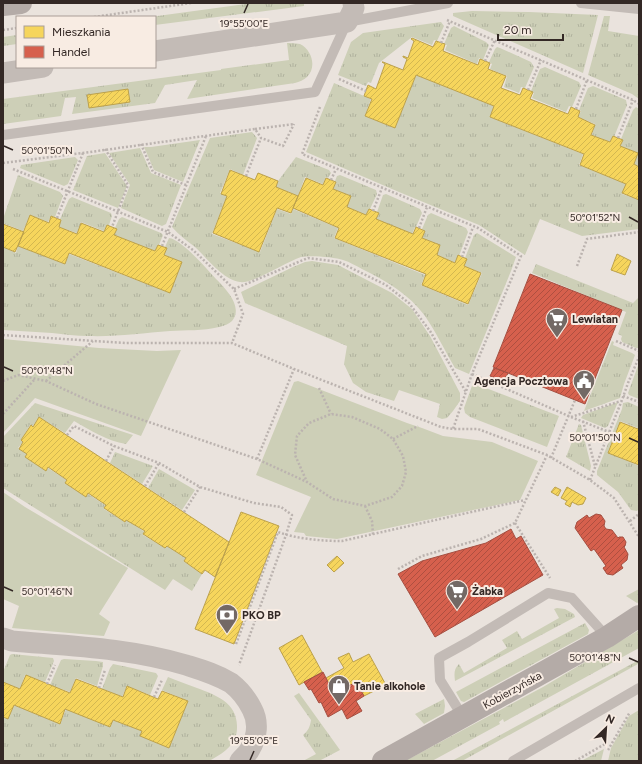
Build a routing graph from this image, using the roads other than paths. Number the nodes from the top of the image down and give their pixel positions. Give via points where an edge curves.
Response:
1 (21, 3) edge
2 (448, 3) edge
3 (581, 3) edge
4 (3, 6) edge
5 (639, 9) edge
6 (350, 13) edge
7 (156, 50) edge
8 (36, 68) edge
9 (3, 73) edge
10 (3, 135) edge
11 (639, 616) edge
12 (607, 637) junction
13 (3, 638) edge
14 (639, 688) edge
15 (463, 717) junction
16 (240, 761) edge
17 (383, 761) edge
18 (513, 761) edge

1 - 4 street
2 - 6 lane
3 - 5 lane
6 - 7 street
6 - 10 lane via 315,92
8 - 9 street
11 - 12 street, Kobierzyńska
12 - 15 street, Kobierzyńska
12 - 15 lane via 572,598 548,593 439,658 440,680
13 - 16 street via 138,654 170,660 211,673 232,684 245,697 254,712 257,725 255,738
14 - 18 lane
15 - 17 street, Kobierzyńska

